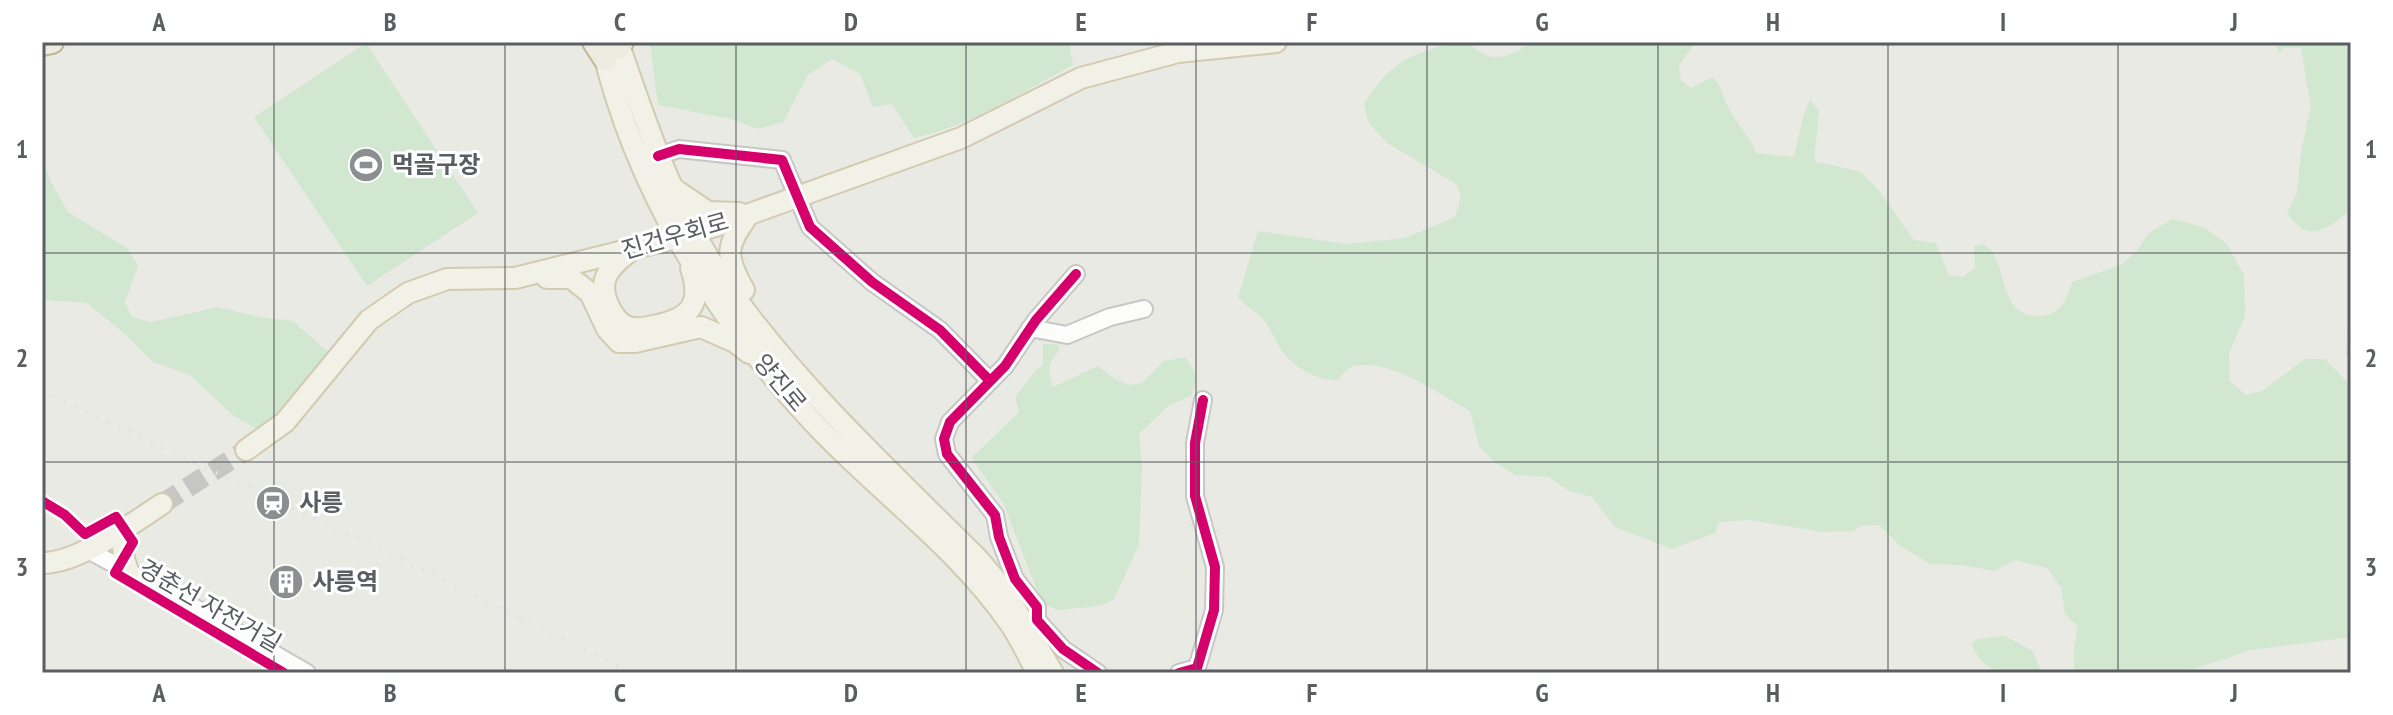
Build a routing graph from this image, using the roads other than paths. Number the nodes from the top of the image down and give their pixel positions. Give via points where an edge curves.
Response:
1 (52, 42) edge
2 (1276, 42) edge
3 (42, 44) edge
4 (610, 46) edge
5 (658, 156) junction
6 (674, 189) junction
7 (799, 195) junction
8 (660, 208) junction
9 (749, 214) junction
10 (685, 235) junction
11 (632, 249) junction
12 (596, 259) junction
13 (690, 262) junction
14 (1076, 274) dead end
15 (515, 278) junction
16 (1144, 309) dead end
17 (1030, 328) junction
18 (761, 330) junction
19 (760, 361) junction
20 (989, 380) junction
21 (1203, 400) dead end
22 (246, 450) tunnel mouth
23 (162, 504) tunnel mouth
24 (122, 531) junction
25 (86, 549) junction
26 (42, 563) edge
27 (129, 574) junction
28 (1065, 651) junction
29 (1045, 668) edge
30 (307, 673) edge
31 (1098, 673) edge
32 (1179, 673) edge

1 - 3 highway
2 - 7 main road, 진건우회로 via 1178,52 1081,78 961,138
4 - 5 main road, 양진로
4 - 8 main road, 양진로 via 638,158
5 - 6 main road, 양진로
5 - 7 street via 679,149 782,160
6 - 9 main road via 708,212
6 - 10 main road, 양진로
7 - 9 main road, 진건우회로
7 - 20 street via 810,227 872,282 940,330
8 - 10 main road, 양진로
8 - 12 main road via 646,233
9 - 10 main road, 진건우회로
9 - 18 main road via 729,252
10 - 11 main road, 진건우회로
10 - 13 main road, 양진로
10 - 18 main road, 양진로
11 - 12 main road, 진건우회로
11 - 13 main road via 605,280 611,310 619,322 635,328 686,315 697,287
12 - 15 main road, 진건우회로
13 - 19 main road, 양진로
14 - 17 street
15 - 19 main road via 571,278 590,293 619,342 701,327
15 - 22 main road, 진건우회로 via 447,279 408,293 369,320 285,422
16 - 17 street via 1067,335
17 - 20 street
18 - 29 main road, 양진로 via 805,383 978,559 1004,590
19 - 29 main road, 양진로 via 814,423 962,564
20 - 28 street via 950,422 944,439 947,454 995,515 1015,579 1037,607 1037,620
21 - 32 street via 1195,443 1195,496 1215,567 1214,610 1197,668
23 - 24 main road
24 - 25 main road
24 - 27 main road
25 - 26 main road
25 - 27 street
27 - 30 street
28 - 29 street
28 - 31 street

